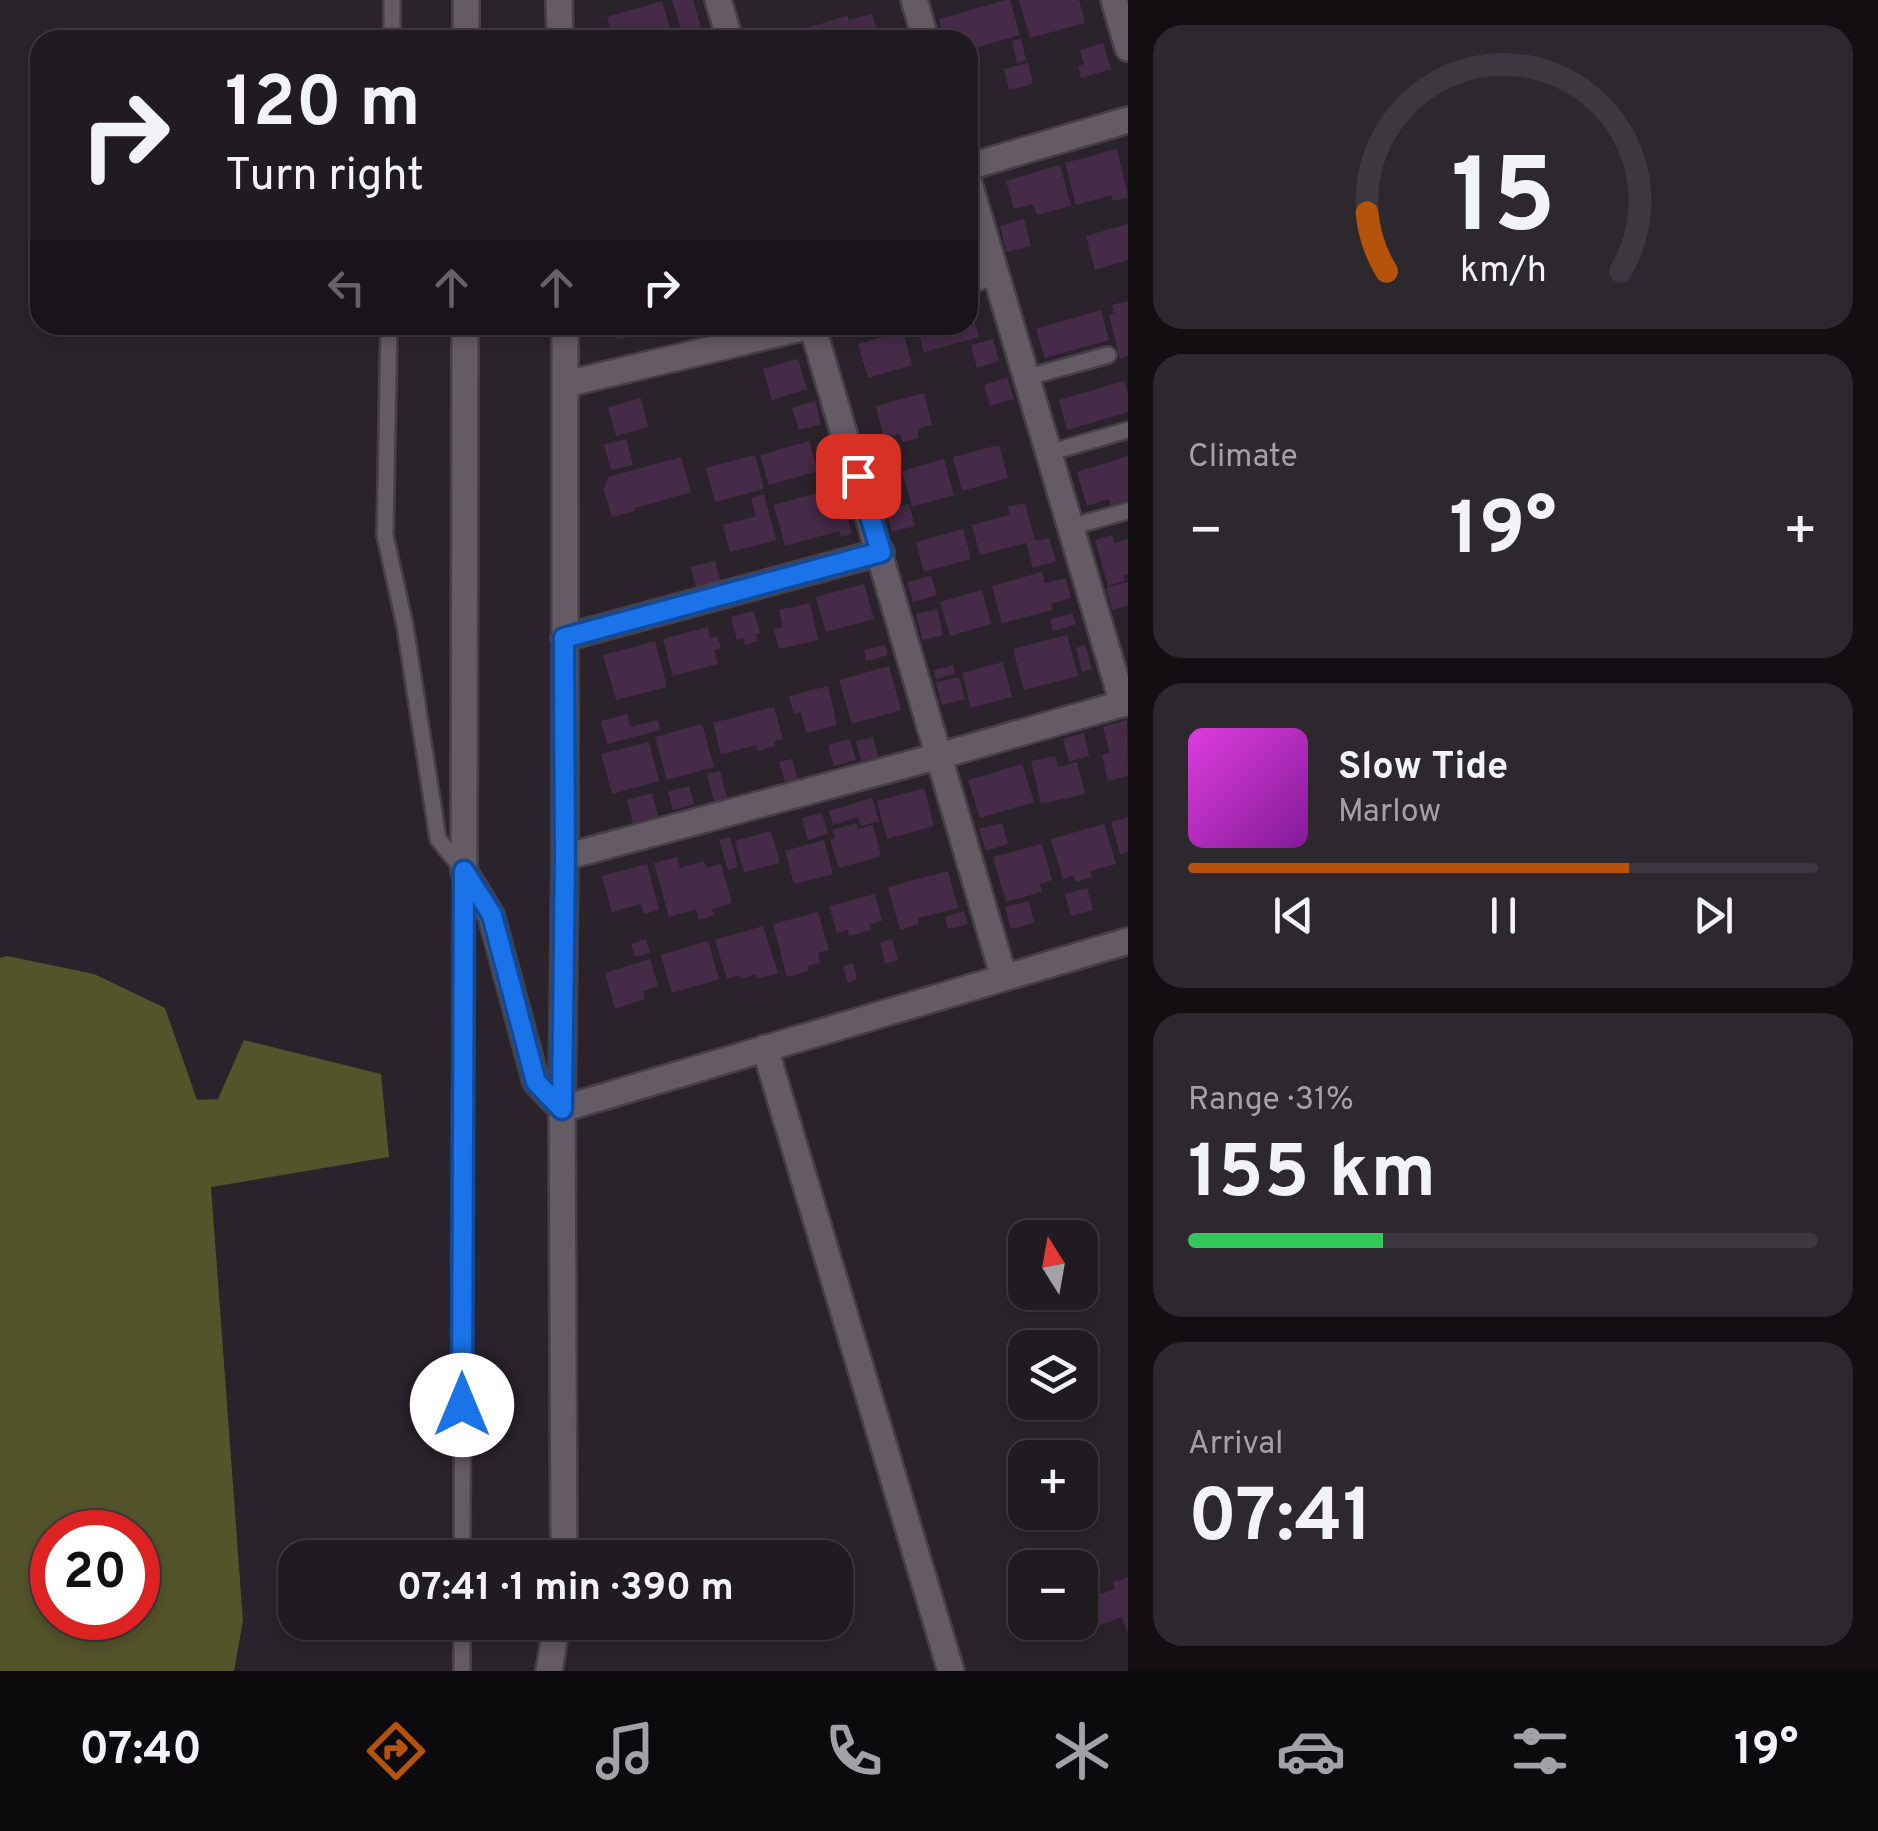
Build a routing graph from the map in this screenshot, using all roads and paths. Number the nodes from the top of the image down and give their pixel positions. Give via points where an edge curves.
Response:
1 (392, 0) edge
2 (466, 0) edge
3 (559, 0) edge
4 (718, 0) edge
5 (914, 0) edge
6 (1114, 0) edge
7 (392, 30) edge
8 (466, 30) edge
9 (560, 30) edge
10 (727, 30) edge
11 (923, 30) edge
12 (1128, 48) edge
13 (1128, 120) edge
14 (978, 164) edge
15 (978, 215) edge
16 (994, 272) junction
17 (978, 277) edge
18 (388, 335) edge
19 (465, 335) edge
20 (564, 335) edge
21 (771, 335) edge
22 (816, 335) edge
23 (1108, 354) dead end
24 (1026, 378) junction
25 (566, 384) junction
26 (1128, 430) edge
27 (1048, 453) junction
28 (1128, 512) edge
29 (1070, 528) junction
30 (881, 552) junction
31 (564, 638) junction
32 (1126, 703) edge
33 (939, 756) junction
34 (565, 857) junction
35 (464, 871) junction
36 (1128, 941) edge
37 (1004, 978) junction
38 (765, 1048) junction
39 (562, 1109) junction
40 (462, 1540) edge
41 (564, 1540) edge
42 (462, 1640) edge
43 (554, 1640) edge
44 (462, 1671) edge
45 (549, 1671) edge
46 (952, 1671) edge

1 - 7 lane
2 - 8 street
3 - 9 street
4 - 10 street
5 - 11 street
6 - 12 street
13 - 14 street
15 - 16 street
16 - 17 street
16 - 24 street
18 - 35 lane via 386,535 438,839
19 - 35 street
20 - 25 street
21 - 25 street
22 - 30 street
23 - 24 lane
24 - 27 street
25 - 31 street
26 - 27 lane
27 - 29 street
28 - 29 lane
29 - 32 street
30 - 31 street
30 - 33 street
31 - 34 street
32 - 33 street
33 - 34 street
33 - 37 street
34 - 39 street
35 - 39 street via 492,915 536,1082
35 - 40 lane
36 - 37 street
37 - 38 street
38 - 39 street
38 - 46 street
39 - 41 street
42 - 44 lane
43 - 45 street

